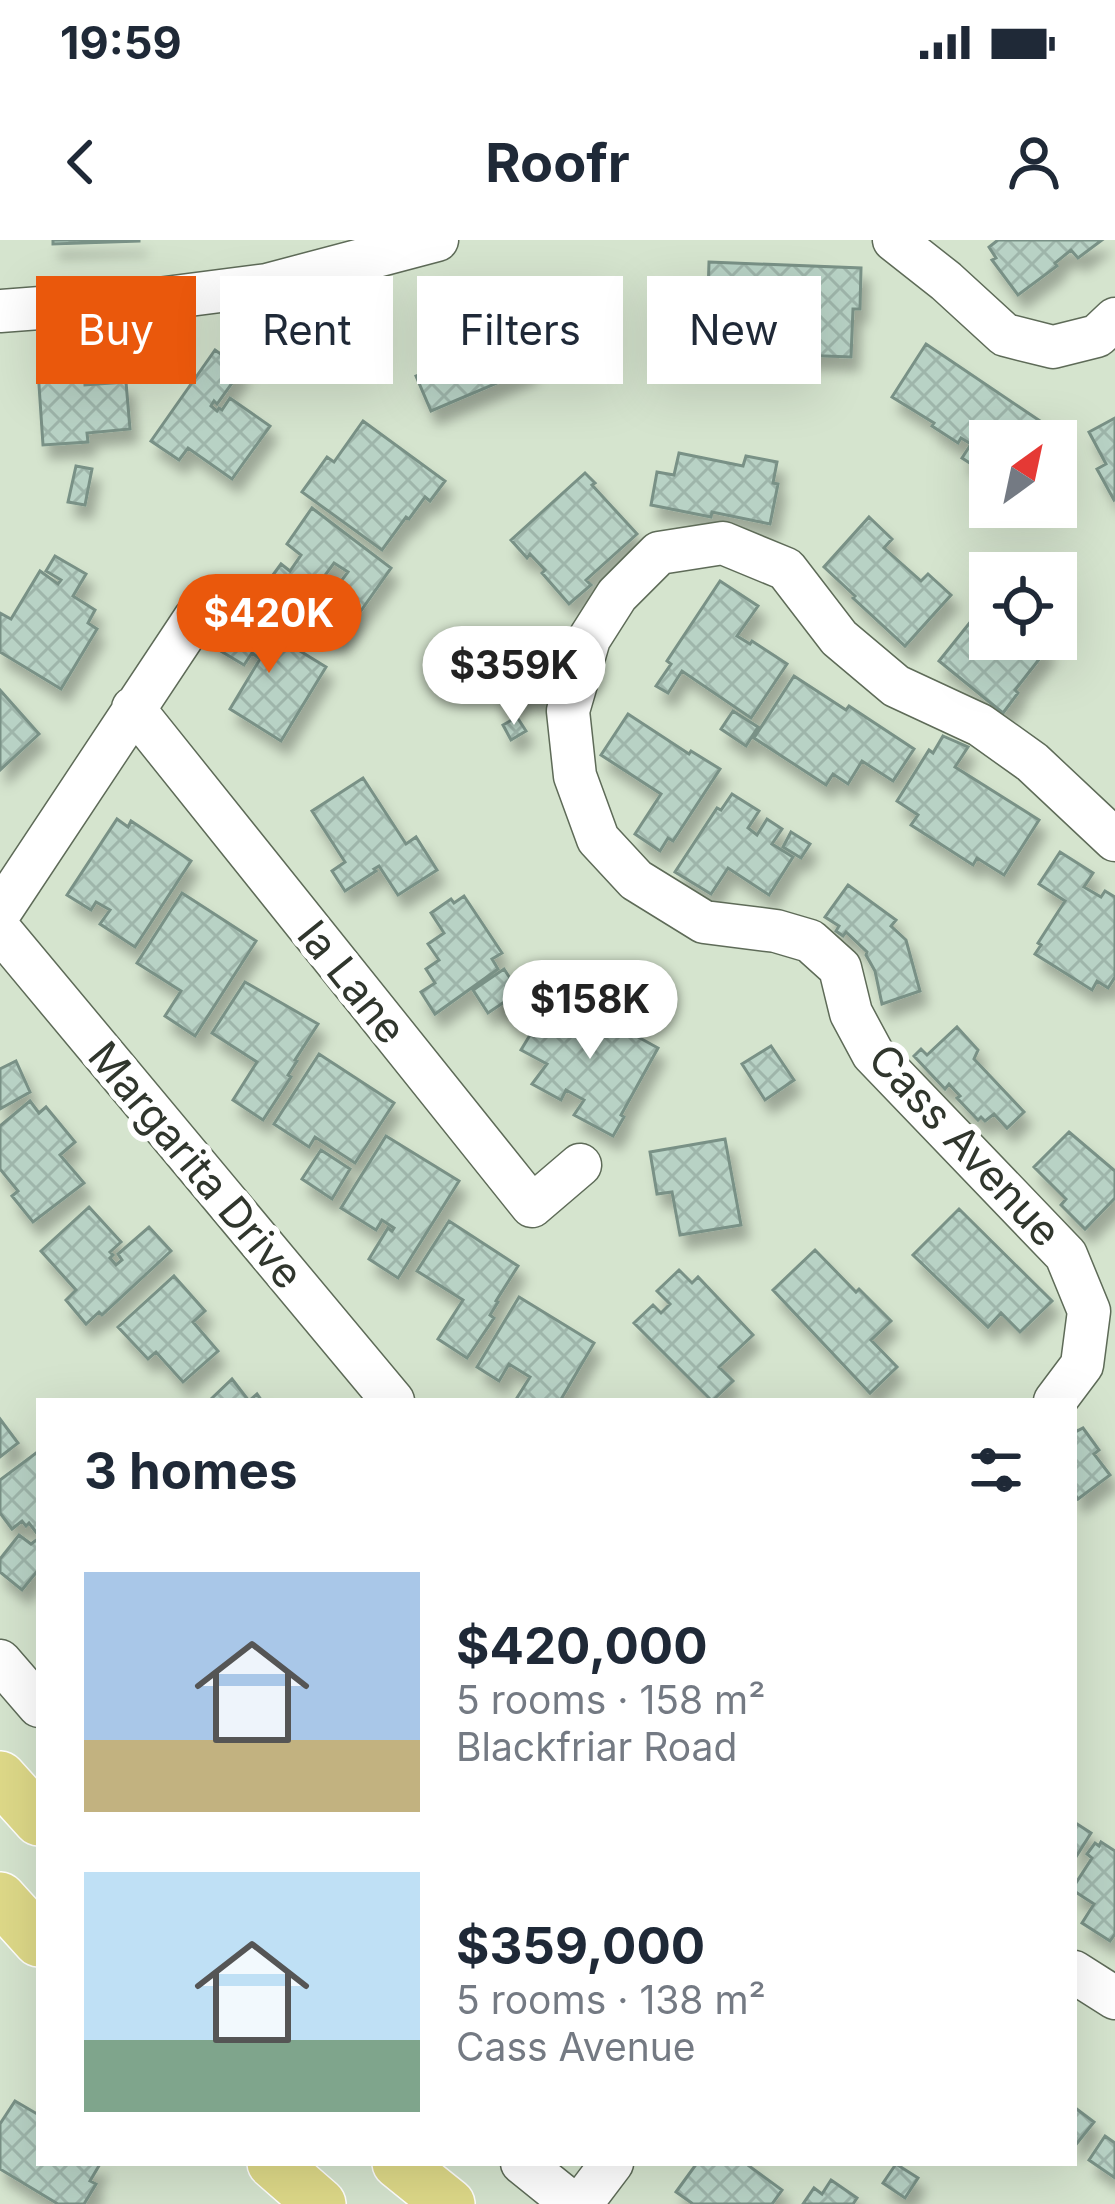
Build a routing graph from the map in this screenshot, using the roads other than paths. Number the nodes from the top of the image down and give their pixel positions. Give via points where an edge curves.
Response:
1 (437, 240) edge
2 (894, 240) edge
3 (0, 310) edge
4 (1115, 319) edge
5 (195, 618) dead end
6 (133, 708) junction
7 (1115, 840) edge
8 (0, 912) edge
9 (0, 930) edge
10 (580, 1165) dead end
11 (390, 1398) edge
12 (1057, 1398) edge
13 (0, 1661) edge
14 (36, 1703) edge
15 (0, 1777) edge
16 (36, 1817) edge
17 (0, 1898) edge
18 (36, 1938) edge
19 (1077, 1974) edge
20 (1115, 1998) edge
21 (276, 2166) edge
22 (402, 2166) edge
23 (526, 2166) edge
24 (609, 2166) edge
25 (320, 2204) edge
26 (449, 2204) edge
27 (577, 2204) edge

1 - 3 street via 267,285
2 - 4 street via 1005,335 1053,347 1097,336
5 - 6 street
6 - 8 street
6 - 10 street, Ia Lane via 532,1206
7 - 12 street, Cass Avenue via 980,724 896,686 839,638 786,569 723,543 659,553 617,595 589,639 568,711 575,776 598,839 636,880 704,922 810,941 840,968 873,1054 1066,1255 1089,1311 1082,1365
9 - 11 street, Margarita Drive
13 - 14 street
15 - 16 main road
17 - 18 main road
19 - 20 street
21 - 25 main road
22 - 26 main road
23 - 27 street
24 - 27 street

